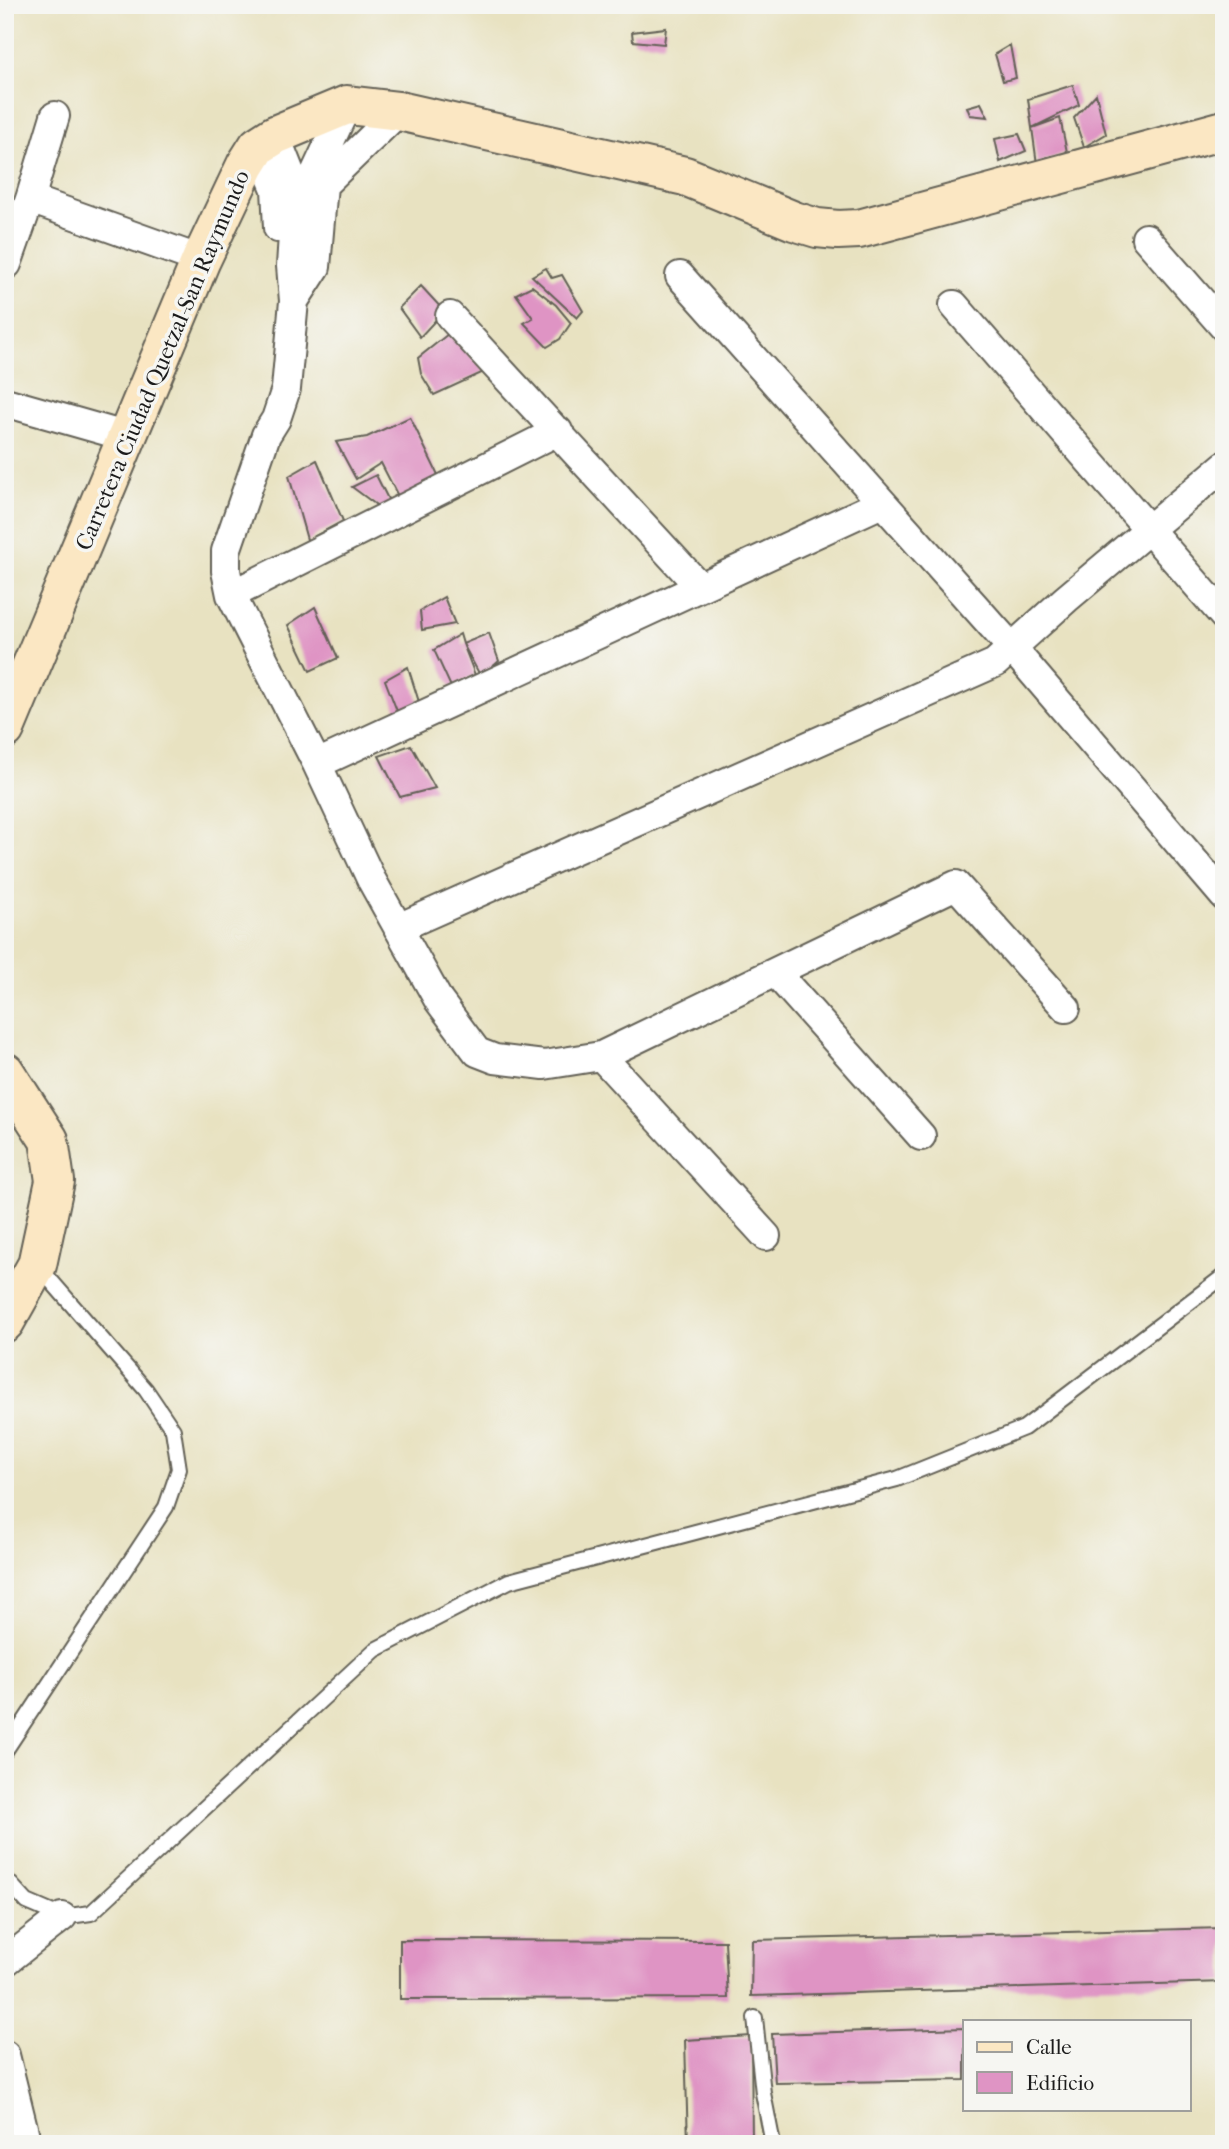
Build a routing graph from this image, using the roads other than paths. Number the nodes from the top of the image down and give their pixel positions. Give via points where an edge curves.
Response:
1 (347, 105) junction
2 (399, 111) junction
3 (55, 116) dead end
4 (1224, 130) edge
5 (266, 141) junction
6 (30, 200) junction
7 (1146, 238) dead end
8 (201, 260) junction
9 (7, 264) edge
10 (680, 276) dead end
11 (293, 301) junction
12 (954, 305) dead end
13 (450, 316) dead end
14 (1224, 327) edge
15 (5, 402) edge
16 (558, 431) junction
17 (128, 437) junction
18 (1224, 466) edge
19 (882, 503) junction
20 (1149, 530) junction
21 (700, 587) junction
22 (231, 595) junction
23 (1224, 617) edge
24 (1012, 648) junction
25 (5, 729) edge
26 (317, 764) junction
27 (1224, 896) edge
28 (398, 928) junction
29 (776, 973) junction
30 (1066, 1008) dead end
31 (601, 1056) junction
32 (5, 1072) edge
33 (922, 1136) dead end
34 (766, 1236) dead end
35 (37, 1265) junction
36 (1224, 1276) edge
37 (5, 1322) edge
38 (5, 1751) edge
39 (5, 1878) edge
40 (62, 1917) junction
41 (5, 1962) edge
42 (755, 2018) dead end
43 (5, 2055) edge
44 (27, 2144) edge
45 (773, 2144) edge

1 - 2 main road
1 - 5 main road
1 - 11 street via 310,182 308,267
2 - 4 main road via 685,176 794,221 838,230 859,229
2 - 11 street via 323,185 316,267
3 - 6 street
5 - 8 main road, Carretera Ciudad Quetzal-San Raymundo via 246,165
5 - 11 street via 276,189 278,265
6 - 8 street
6 - 9 street
7 - 14 street
8 - 17 main road, Carretera Ciudad Quetzal-San Raymundo
10 - 19 street
11 - 22 street via 286,388 226,551
12 - 20 street
13 - 16 street
15 - 17 street
16 - 21 street
16 - 22 street
17 - 25 main road, Carretera Ciudad Quetzal-San Raymundo
18 - 20 street
19 - 21 street
19 - 24 street
20 - 23 street
20 - 24 street
21 - 26 street
22 - 26 street
24 - 27 street
24 - 28 street via 995,663
26 - 28 street
28 - 31 street via 439,1002 477,1052 544,1065
29 - 30 street via 957,885
29 - 31 street
29 - 33 street
31 - 34 street
32 - 35 main road via 49,1140 55,1181
35 - 37 main road
35 - 38 lane via 146,1390 173,1430 178,1469 166,1507
36 - 40 lane via 1024,1428 897,1479 509,1581 375,1650 91,1913
39 - 40 lane via 27,1902
40 - 41 street
42 - 45 lane
43 - 44 street

